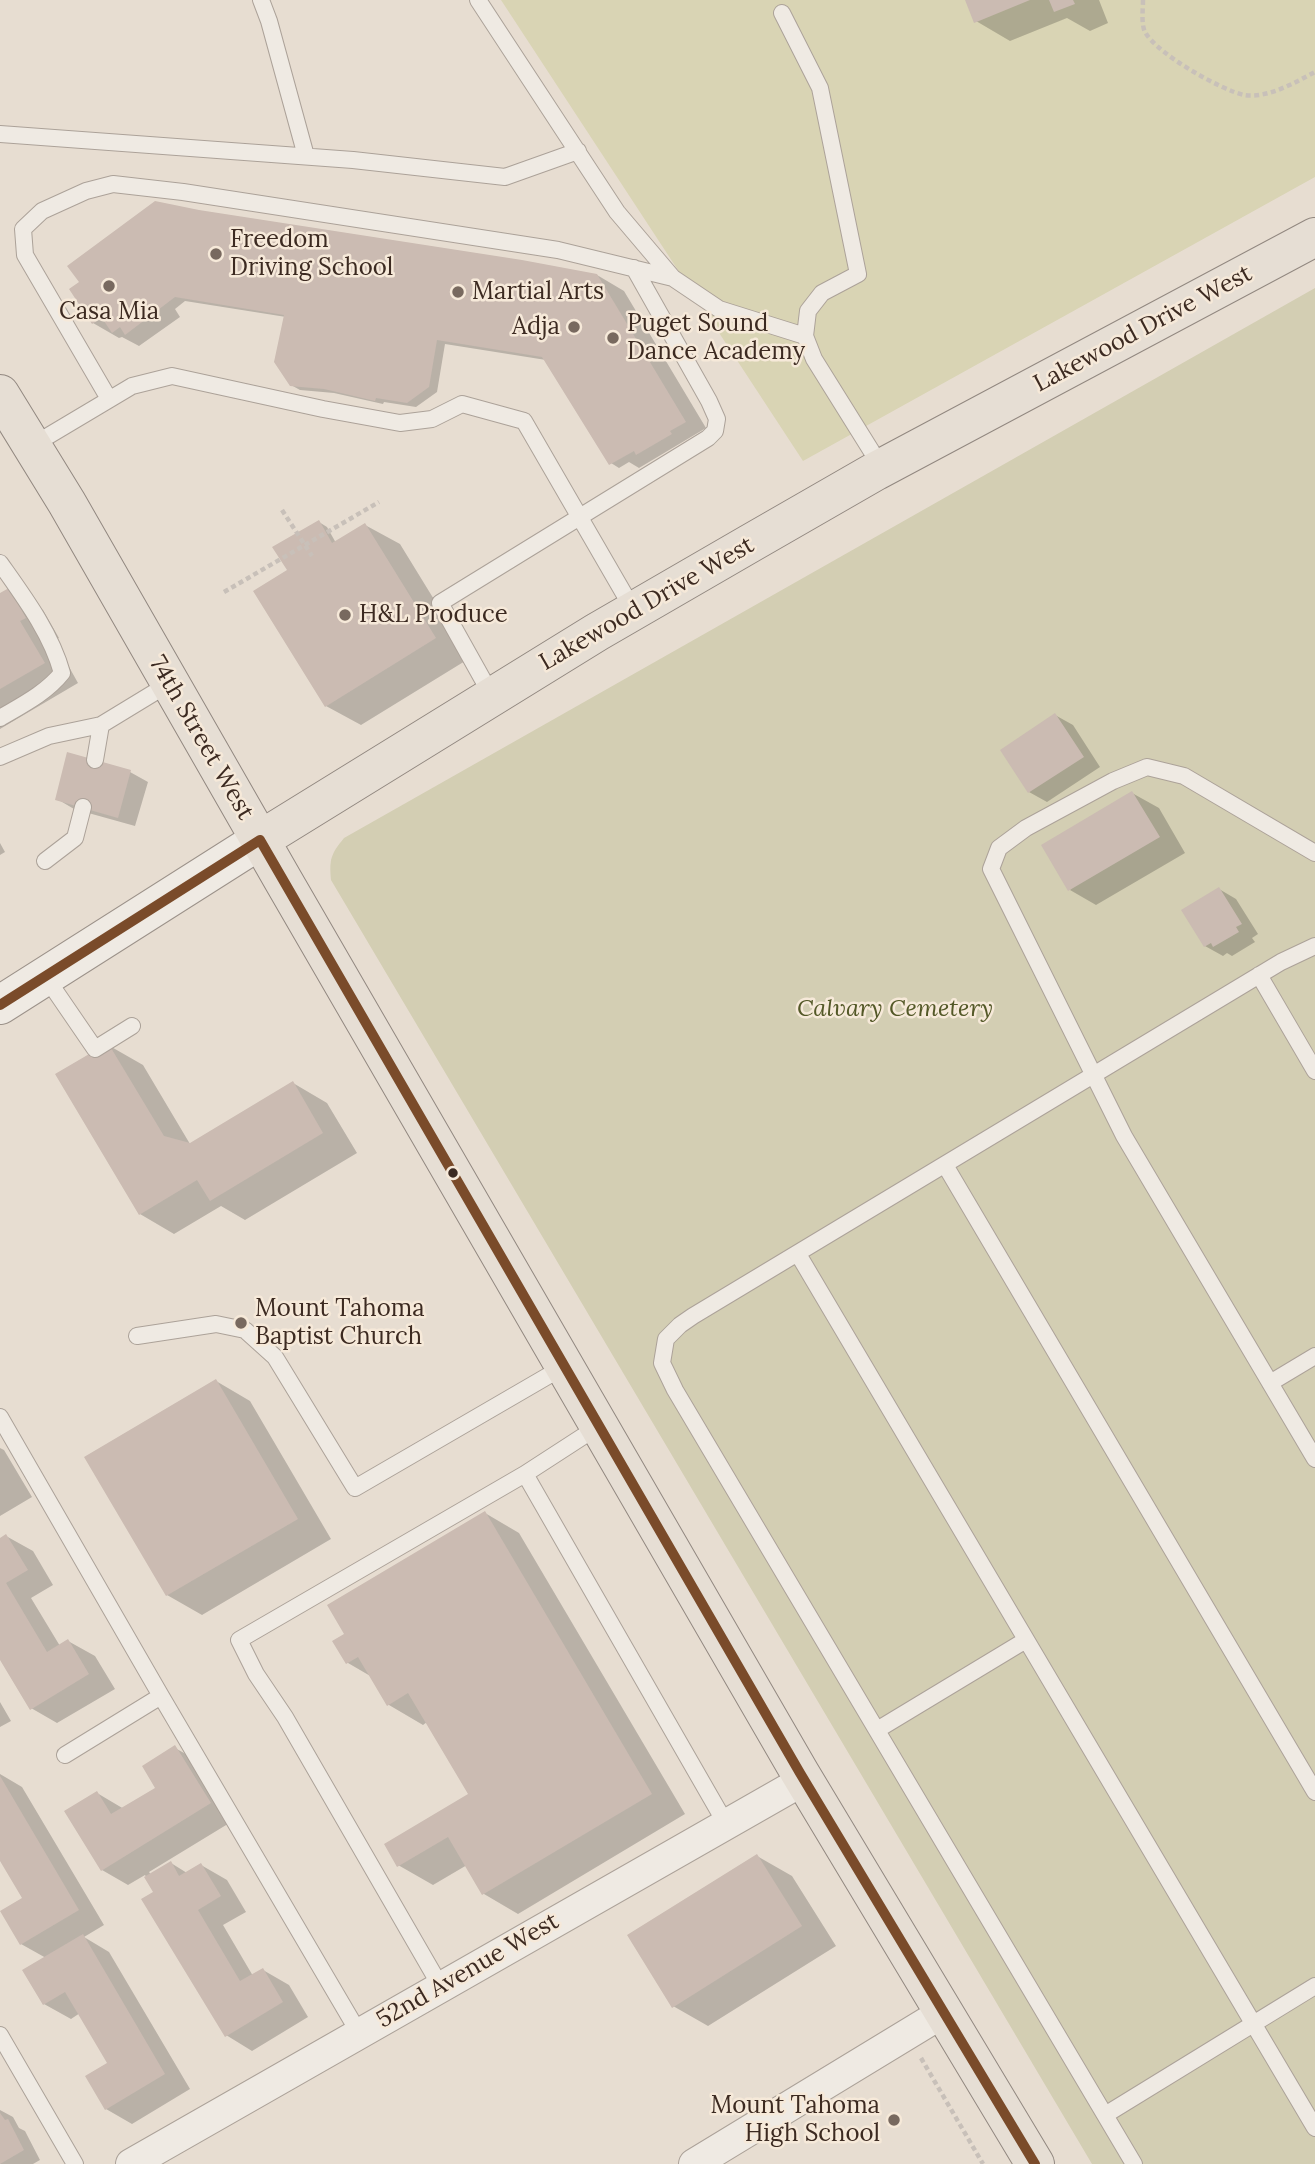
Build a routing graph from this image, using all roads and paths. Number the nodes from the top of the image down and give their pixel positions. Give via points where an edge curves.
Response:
1 (261, 0) edge
2 (478, 0) edge
3 (1143, 0) edge
4 (782, 13) dead end
5 (1315, 72) edge
6 (0, 134) edge
7 (578, 151) junction
8 (306, 156) junction
9 (1315, 237) edge
10 (634, 268) junction
11 (673, 278) junction
12 (805, 336) junction
13 (0, 394) edge
14 (109, 399) junction
15 (33, 445) junction
16 (882, 468) junction
17 (379, 502) dead end
18 (282, 510) dead end
19 (580, 517) junction
20 (304, 545) junction
21 (312, 556) dead end
22 (0, 563) edge
23 (223, 592) dead end
24 (634, 611) junction
25 (170, 683) junction
26 (492, 696) junction
27 (0, 718) edge
28 (101, 725) junction
29 (0, 757) edge
30 (95, 760) dead end
31 (83, 807) dead end
32 (260, 840) junction
33 (1315, 853) edge
34 (45, 861) dead end
35 (1315, 946) edge
36 (1259, 975) junction
37 (46, 976) junction
38 (0, 1005) edge
39 (132, 1026) dead end
40 (1315, 1070) edge
41 (1094, 1075) junction
42 (945, 1165) junction
43 (798, 1254) junction
44 (137, 1336) dead end
45 (1315, 1356) edge
46 (565, 1366) junction
47 (1270, 1382) junction
48 (0, 1417) edge
49 (599, 1426) junction
50 (1315, 1459) edge
51 (525, 1474) junction
52 (1026, 1640) junction
53 (161, 1696) junction
54 (877, 1730) junction
55 (65, 1755) dead end
56 (804, 1780) junction
57 (1315, 1793) edge
58 (726, 1824) junction
59 (1315, 1986) edge
60 (440, 1987) junction
61 (944, 2012) junction
62 (1254, 2024) junction
63 (359, 2033) junction
64 (907, 2033) junction
65 (0, 2035) edge
66 (1105, 2115) junction
67 (1315, 2128) edge
68 (162, 2156) edge
69 (75, 2164) edge
70 (131, 2164) edge
71 (694, 2164) edge
72 (983, 2164) edge
73 (1035, 2164) edge
74 (1134, 2164) edge

1 - 8 lane
2 - 7 lane
3 - 5 path via 1144,31 1164,53 1201,77 1245,95 1279,91
4 - 12 lane via 820,88 858,274 822,293 808,311
6 - 8 lane
7 - 8 lane via 505,177
7 - 11 lane via 617,212
9 - 16 main road, Lakewood Drive West
10 - 11 lane
10 - 14 lane via 558,250 113,184 43,211 23,229 25,255
10 - 19 lane via 709,401 717,419 715,431
11 - 12 lane via 719,309
12 - 16 lane via 814,359
13 - 15 main road, 74th Street West
14 - 15 lane
14 - 19 lane via 132,386 172,376 400,424 432,419 462,404 524,421
15 - 25 main road, 74th Street West
16 - 24 main road, Lakewood Drive West
17 - 20 path
18 - 20 path
19 - 24 lane
19 - 26 lane via 440,603
20 - 21 path
20 - 23 path
22 - 27 lane via 57,653 62,673 38,695
24 - 26 main road, Lakewood Drive West
25 - 28 lane
25 - 32 main road, 74th Street West
26 - 32 main road, Lakewood Drive West
28 - 29 lane via 49,736
28 - 30 lane
31 - 34 lane via 75,838
32 - 37 main road, Lakewood Drive West
32 - 46 main road, 74th Street West
33 - 41 lane via 1184,776 1147,767 1026,828 999,848 991,869
35 - 36 lane
36 - 40 lane
36 - 41 lane
37 - 38 main road, Lakewood Drive West
37 - 39 lane via 95,1049
41 - 42 lane
41 - 47 lane via 1124,1136
42 - 43 lane
42 - 57 lane
43 - 52 lane
43 - 54 lane via 680,1325 666,1339 662,1363
44 - 46 lane via 216,1324 245,1330 275,1357 355,1488
45 - 47 lane
46 - 49 main road, 74th Street West
47 - 50 lane
48 - 53 lane
49 - 51 lane
49 - 56 main road, 74th Street West
51 - 58 lane
51 - 60 lane via 239,1640
52 - 54 lane
52 - 62 lane
53 - 55 lane
53 - 63 lane
54 - 66 lane
56 - 58 street, 52nd Avenue West
56 - 61 main road, 74th Street West
58 - 60 street, 52nd Avenue West
59 - 62 lane
60 - 63 street, 52nd Avenue West
61 - 64 street
61 - 73 main road, 74th Street West
62 - 66 lane
62 - 67 lane
63 - 68 street, 52nd Avenue West
64 - 71 street
64 - 72 path
65 - 69 lane
66 - 74 lane
68 - 70 street, 52nd Avenue West

